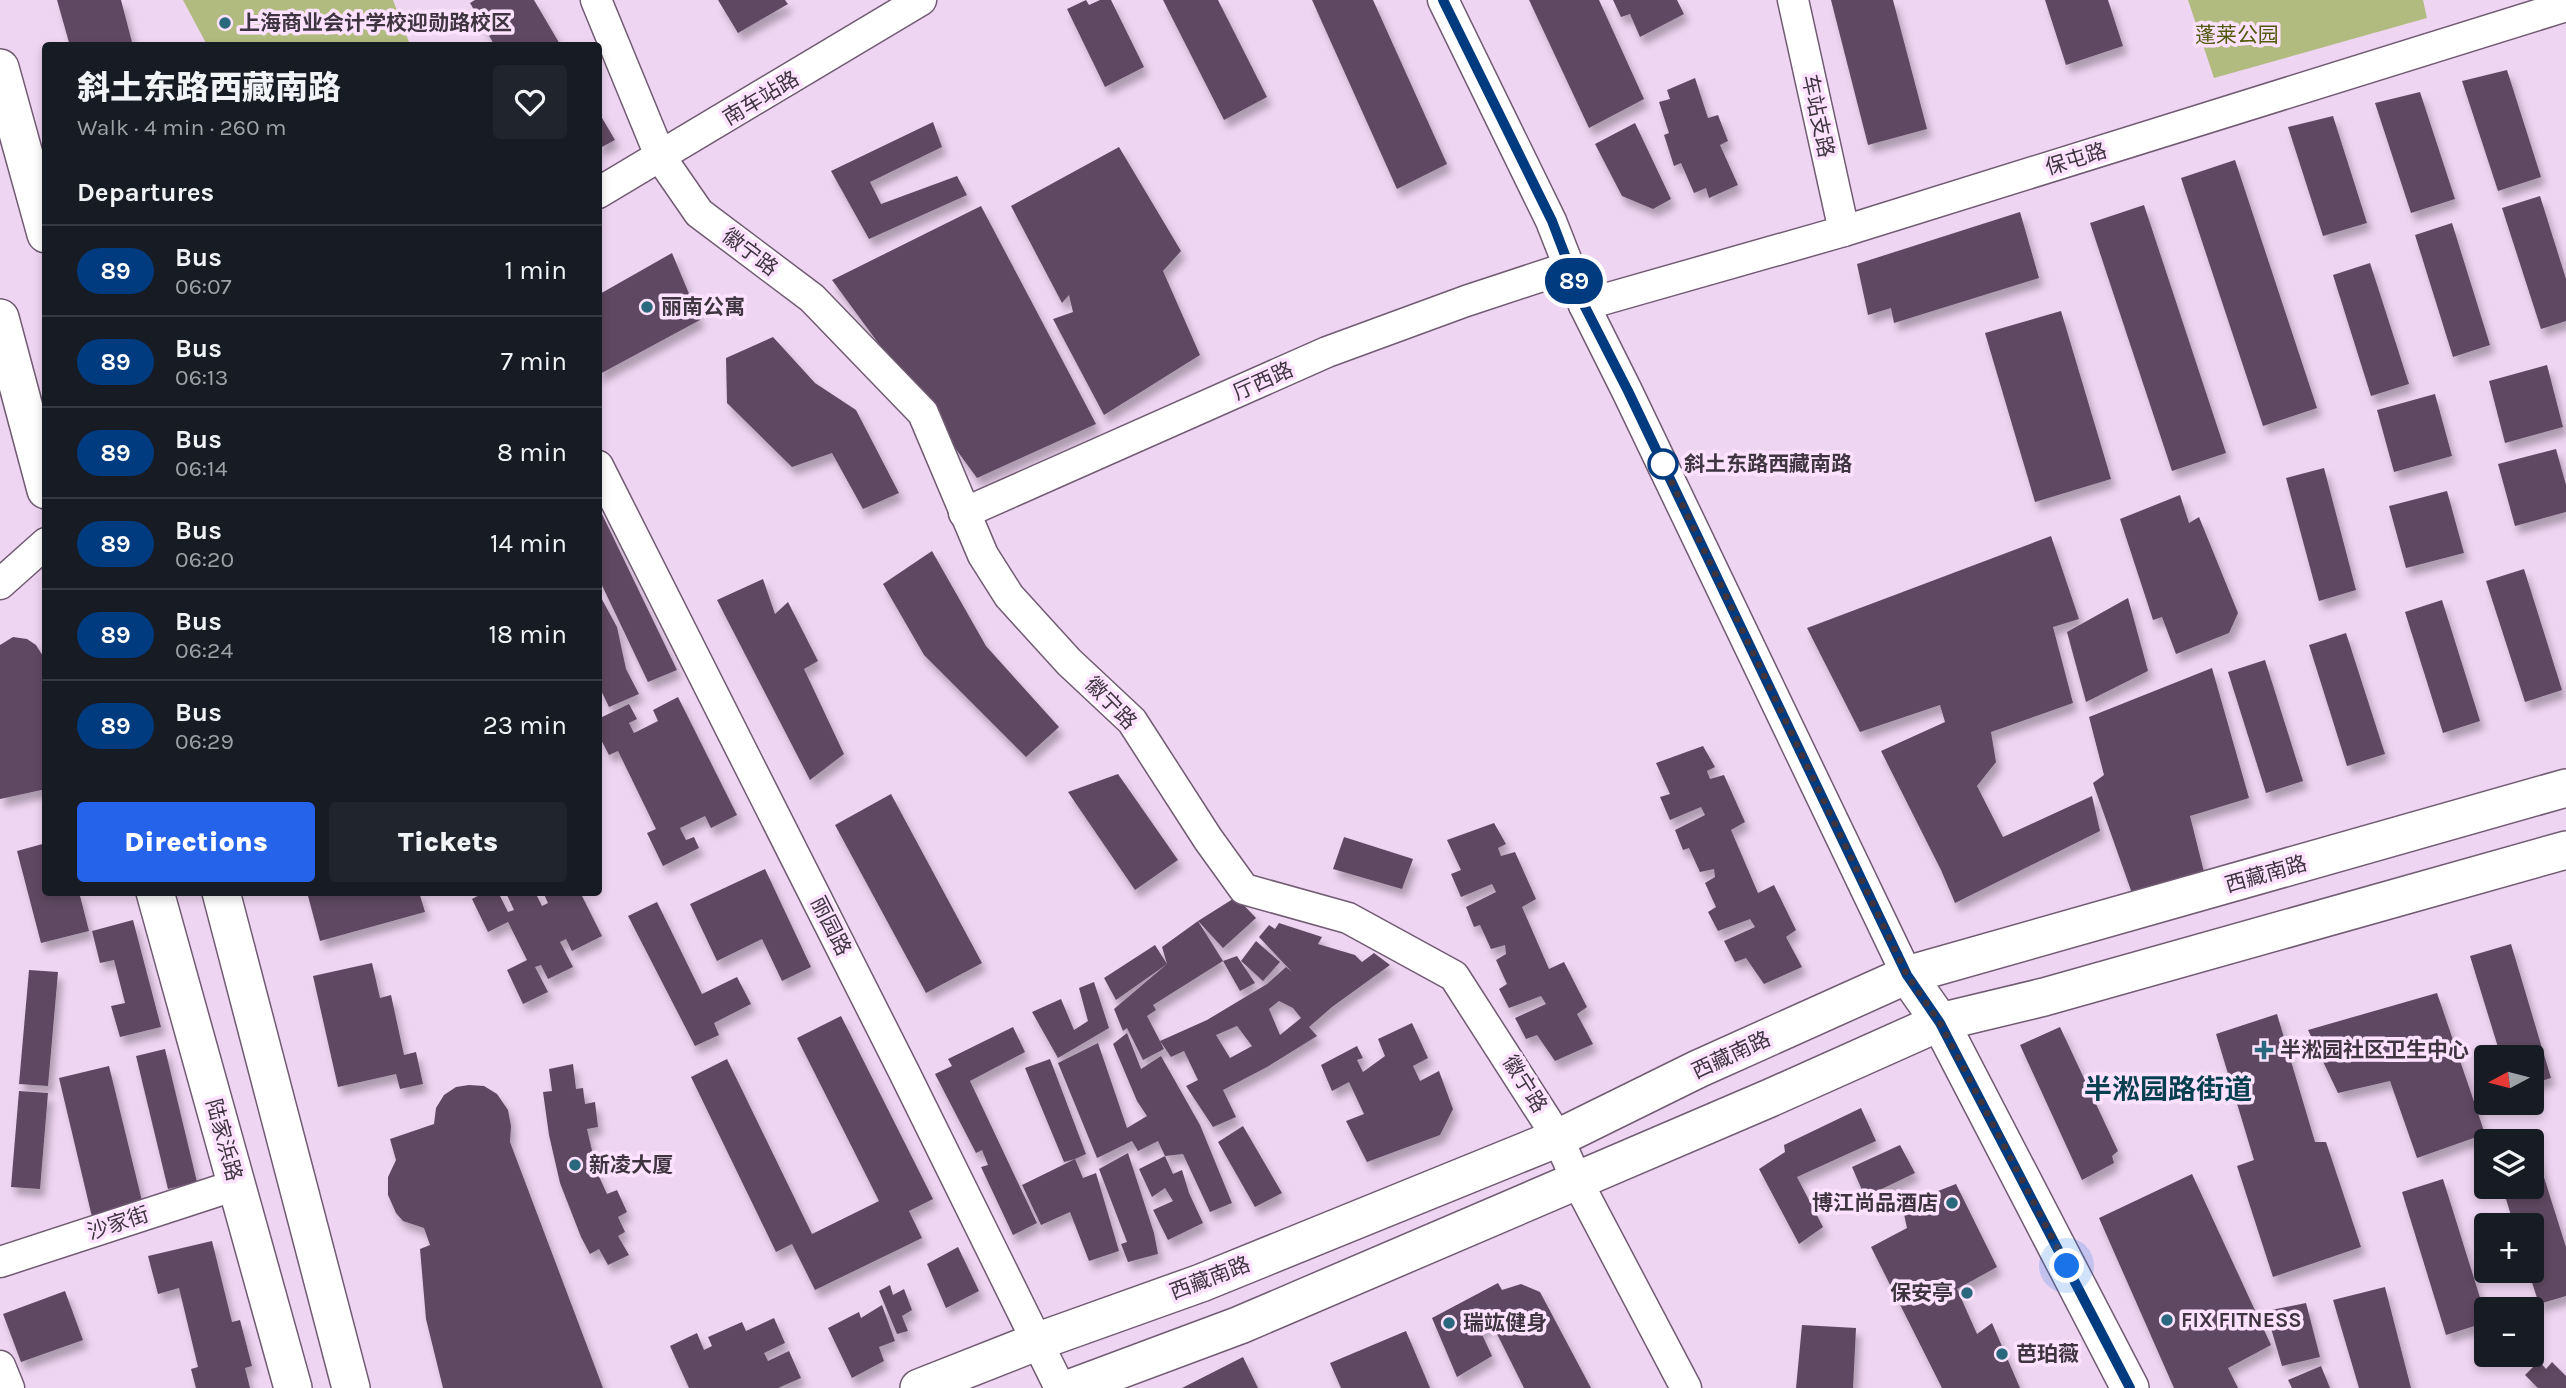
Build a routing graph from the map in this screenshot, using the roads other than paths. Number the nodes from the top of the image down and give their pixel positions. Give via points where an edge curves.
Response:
1 (596, 0) edge
2 (921, 0) edge
3 (1443, 0) edge
4 (1793, 0) edge
5 (2566, 6) edge
6 (0, 68) edge
7 (662, 158) junction
8 (602, 191) edge
9 (42, 220) edge
10 (1844, 231) junction
11 (1569, 267) junction
12 (1584, 305) junction
13 (0, 318) edge
14 (602, 474) edge
15 (42, 475) edge
16 (964, 513) junction
17 (42, 547) edge
18 (0, 584) edge
19 (2566, 788) edge
20 (2566, 850) edge
21 (156, 896) edge
22 (222, 896) edge
23 (1907, 975) junction
24 (1940, 1023) junction
25 (1558, 1138) junction
26 (1577, 1181) junction
27 (236, 1185) junction
28 (0, 1262) edge
29 (1036, 1342) junction
30 (0, 1366) edge
31 (9, 1388) edge
32 (293, 1388) edge
33 (351, 1388) edge
34 (919, 1388) edge
35 (1060, 1388) edge
36 (1071, 1388) edge
37 (1686, 1388) edge
38 (2130, 1388) edge

1 - 7 street, 徽宁路
2 - 7 street, 南车站路
3 - 11 street via 1552,221
4 - 10 street, 车站支路
5 - 10 street, 保屯路
6 - 9 main road
7 - 8 street, 南车站路
7 - 16 street, 徽宁路 via 699,213 812,298 923,413
10 - 12 street, 保屯路
11 - 12 street
11 - 16 street, 厅西路 via 1327,352
12 - 23 street
13 - 15 main road
14 - 29 street, 丽园路
16 - 25 street, 徽宁路 via 1009,596 1069,662 1132,720 1244,889 1348,918 1454,976
17 - 18 street
19 - 23 main road, 西藏南路
20 - 24 main road
21 - 27 main road, 陆家浜路
22 - 33 main road
23 - 24 main road
23 - 25 main road, 西藏南路
24 - 26 main road
24 - 38 main road
25 - 26 street, 徽宁路
25 - 29 main road, 西藏南路 via 1201,1283
26 - 36 main road via 1240,1325
26 - 37 street, 徽宁路
27 - 28 street, 沙家街
27 - 32 main road, 陆家浜路
29 - 34 main road, 西藏南路
29 - 35 street, 丽园路
30 - 31 street

